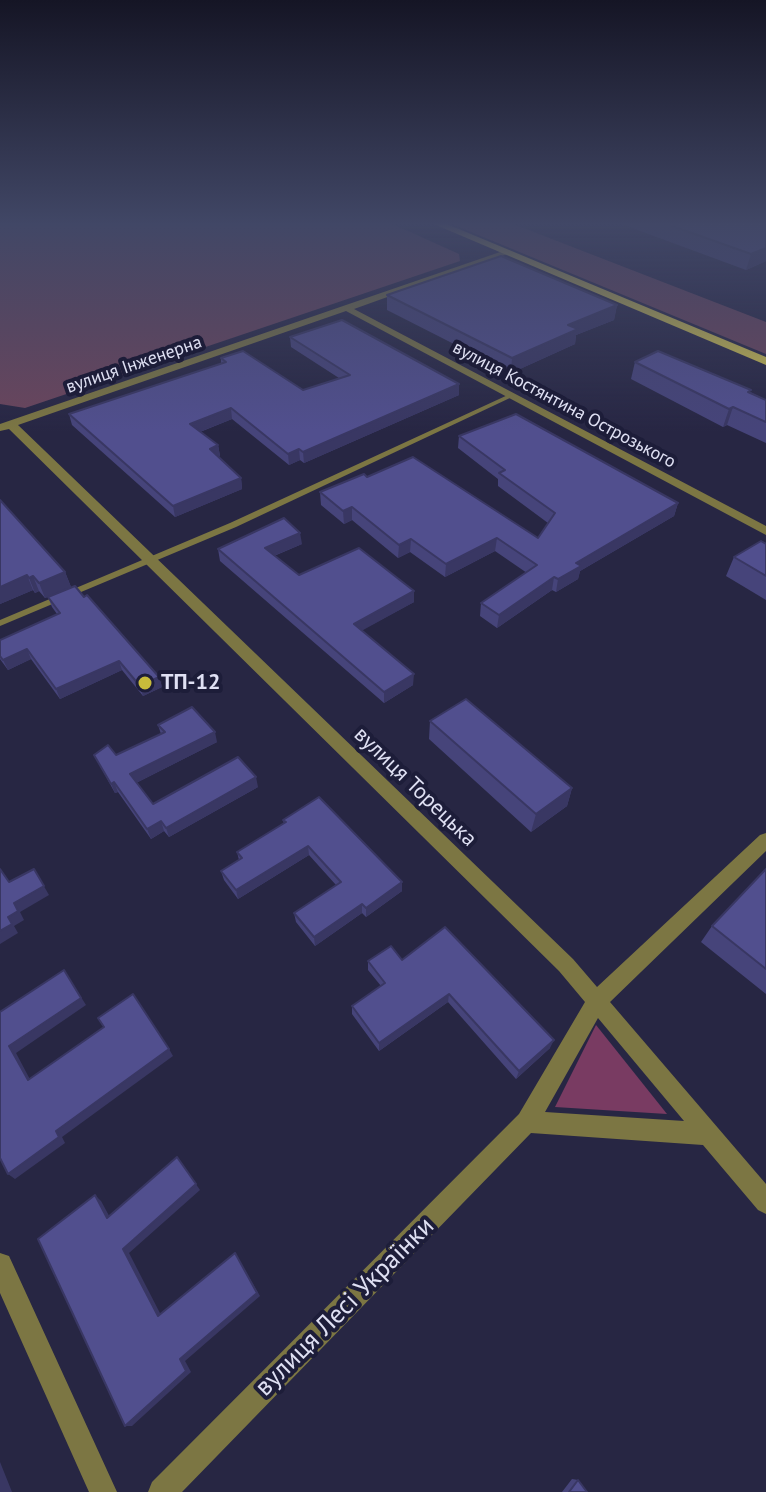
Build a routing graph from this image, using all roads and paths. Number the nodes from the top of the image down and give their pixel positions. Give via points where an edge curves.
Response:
1 (394, 292) edge
2 (599, 292) edge
3 (346, 308) junction
4 (766, 361) edge
5 (510, 396) junction
6 (5, 427) edge
7 (766, 531) edge
8 (151, 561) junction
9 (0, 623) edge
10 (766, 840) edge
11 (596, 1002) junction
12 (527, 1122) junction
13 (707, 1134) junction
14 (766, 1202) edge
15 (0, 1265) edge
16 (103, 1492) edge
17 (162, 1492) edge

1 - 3 street, вулиця Інженерна
2 - 4 main road
3 - 5 street, вулиця Костянтина Острозького
3 - 6 street, вулиця Інженерна
5 - 7 street, вулиця Костянтина Острозького
5 - 8 lane
6 - 8 street, вулиця Торецька
8 - 9 lane
8 - 11 street, вулиця Торецька via 566,965
10 - 11 street
11 - 12 street, вулиця Лесі Українки
11 - 13 street, вулиця Торецька
12 - 13 street
12 - 17 street, вулиця Лесі Українки
13 - 14 street, вулиця Торецька
15 - 16 street

